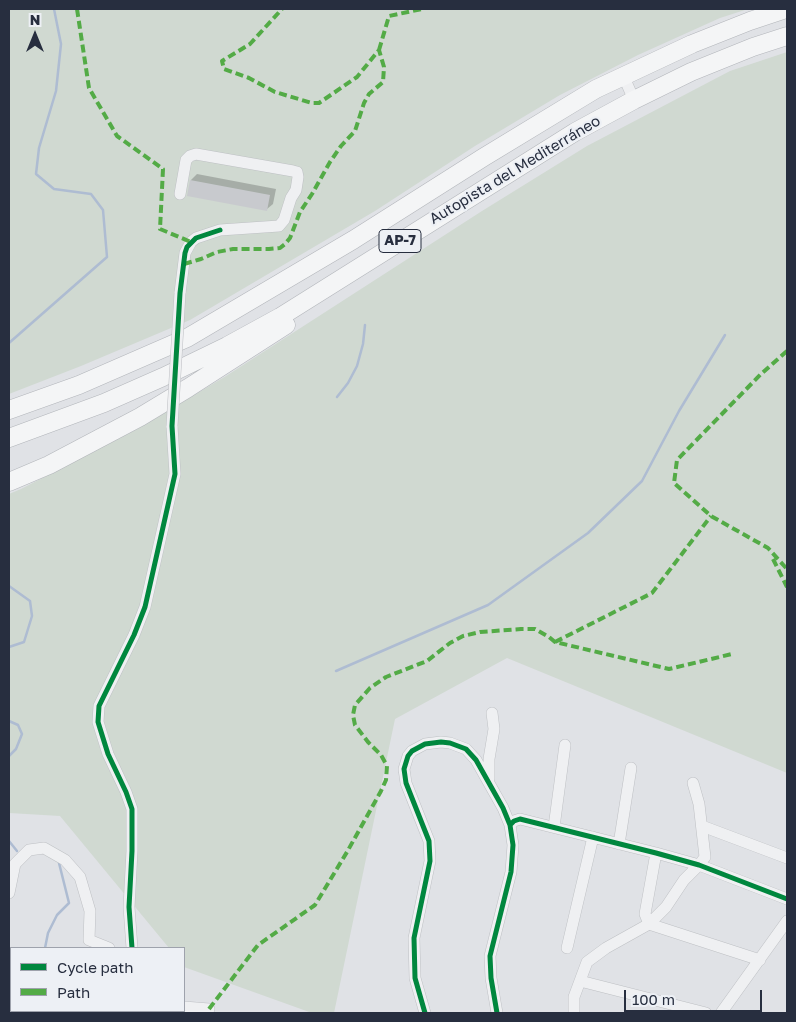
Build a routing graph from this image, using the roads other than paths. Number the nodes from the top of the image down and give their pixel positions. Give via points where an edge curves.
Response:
1 (786, 9) edge
2 (787, 36) edge
3 (623, 75) junction
4 (634, 100) junction
5 (180, 194) dead end
6 (435, 219) junction
7 (9, 410) edge
8 (9, 438) edge
9 (9, 482) edge
10 (492, 713) dead end
11 (565, 745) dead end
12 (490, 749) junction
13 (476, 760) junction
14 (631, 768) dead end
15 (489, 781) junction
16 (693, 783) dead end
17 (510, 825) junction
18 (702, 826) junction
19 (554, 828) junction
20 (593, 837) junction
21 (619, 844) junction
22 (656, 853) junction
23 (787, 858) edge
24 (700, 865) junction
25 (9, 893) edge
26 (787, 899) edge
27 (787, 921) edge
28 (648, 924) junction
29 (106, 947) edge
30 (132, 947) edge
31 (567, 948) dead end
32 (760, 960) junction
33 (580, 981) junction
34 (189, 1009) edge
35 (208, 1009) dead end
36 (425, 1013) edge
37 (498, 1013) edge
38 (574, 1013) edge
39 (706, 1013) edge
40 (721, 1013) edge

1 - 3 highway, Autopista del Mediterráneo / AP-7 via 750,20
2 - 4 highway, Autopista del Mediterráneo / AP-7 via 692,72
3 - 4 street
3 - 7 highway, Autopista del Mediterráneo / AP-7 via 561,109 353,240 187,338 79,385
4 - 6 highway, Autopista del Mediterráneo / AP-7 via 575,132
5 - 30 street, bridge via 186,160 196,154 297,172 298,177 296,190 279,226 220,230 196,238 187,247 180,293 172,426 175,474 145,607 99,706 98,722 108,754 132,809 129,907
6 - 8 highway, Autopista del Mediterráneo / AP-7 via 280,317 227,346 104,403
6 - 9 highway via 410,244 188,388 49,465
10 - 12 street via 494,730
11 - 19 street
12 - 13 street via 486,758
12 - 15 street
13 - 15 street
13 - 36 street via 457,745 432,742 412,751 404,769 406,783 429,841 430,862 414,938 415,978
14 - 21 street
15 - 17 street
16 - 18 street
17 - 19 street via 520,819
17 - 37 street via 513,845 511,872 490,956 490,978
18 - 23 street
18 - 24 street via 704,857
19 - 20 street
20 - 21 street
20 - 31 street
21 - 22 street
22 - 24 street
22 - 28 street via 645,914
24 - 26 street
24 - 28 street
25 - 29 street via 15,864 29,850 44,848 65,860 80,877 90,911 89,940
27 - 32 street
28 - 32 street
28 - 33 street via 587,962
32 - 40 street
33 - 38 street via 574,997
33 - 39 street
34 - 35 street

